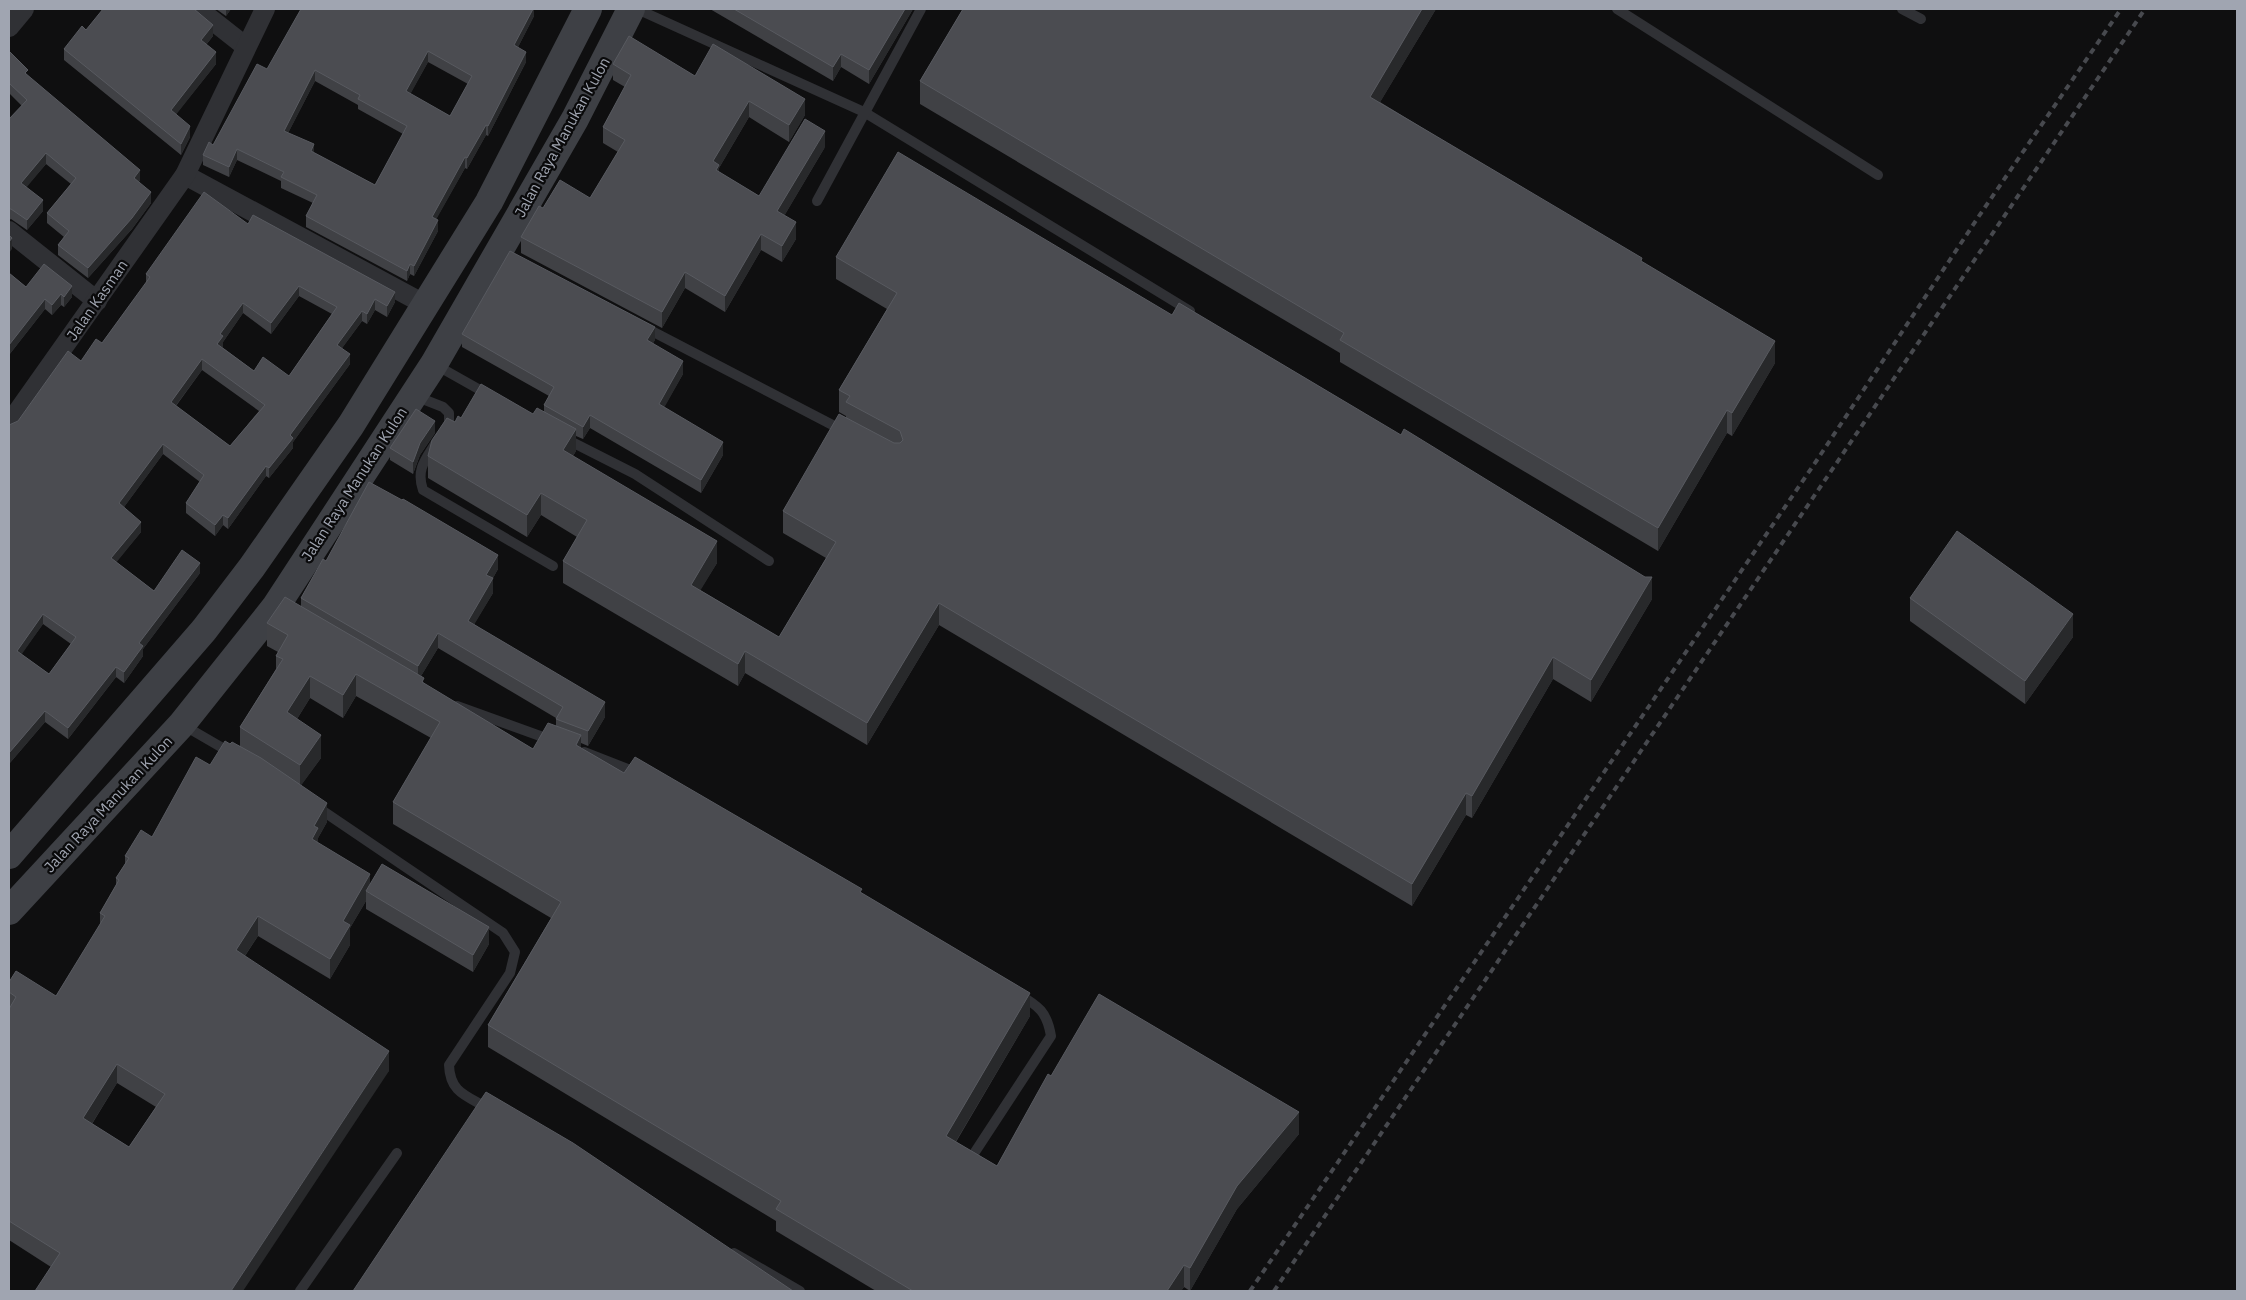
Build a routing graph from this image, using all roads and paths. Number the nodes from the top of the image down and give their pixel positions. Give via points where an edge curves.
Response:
1 (24, 9) edge
2 (198, 9) edge
3 (265, 9) edge
4 (588, 9) edge
5 (632, 9) edge
6 (637, 9) edge
7 (921, 9) edge
8 (1617, 9) edge
9 (1902, 9) edge
10 (1920, 19) dead end
11 (9, 27) edge
12 (246, 46) junction
13 (864, 112) junction
14 (185, 175) junction
15 (1878, 175) dead end
16 (818, 201) dead end
17 (9, 231) edge
18 (97, 301) junction
19 (426, 305) junction
20 (1198, 317) edge
21 (631, 320) edge
22 (434, 364) junction
23 (412, 395) junction
24 (500, 401) edge
25 (9, 424) edge
26 (558, 434) edge
27 (854, 436) edge
28 (768, 562) dead end
29 (553, 566) dead end
30 (451, 704) edge
31 (182, 724) junction
32 (240, 757) edge
33 (646, 778) edge
34 (306, 800) edge
35 (9, 855) edge
36 (9, 911) edge
37 (1009, 989) edge
38 (500, 1115) edge
39 (974, 1152) edge
40 (397, 1153) dead end
41 (723, 1246) edge
42 (300, 1291) edge
43 (800, 1291) edge

1 - 11 street
2 - 12 street
3 - 12 street, Jalan Kasman
4 - 19 main road via 488,202
5 - 22 main road, Jalan Raya Manukan Kulon via 504,253
6 - 13 lane
7 - 13 lane
8 - 15 lane
9 - 10 lane
12 - 14 street, Jalan Kasman
13 - 16 lane
13 - 20 lane
14 - 18 street, Jalan Kasman
14 - 19 street
17 - 18 street
18 - 25 street, Jalan Kasman
19 - 35 main road via 351,425 252,567 137,710
21 - 27 lane
22 - 23 main road, Jalan Raya Manukan Kulon
22 - 24 lane
23 - 29 lane via 449,413 449,423 420,468 423,490
23 - 31 main road, Jalan Raya Manukan Kulon via 280,608
26 - 28 lane via 635,474
30 - 33 lane
31 - 32 lane
31 - 36 main road, Jalan Raya Manukan Kulon
34 - 38 lane via 504,933 515,952 510,973 449,1065 450,1080 457,1090
37 - 39 lane via 1035,1004 1048,1018 1051,1036
40 - 42 lane
41 - 43 lane

